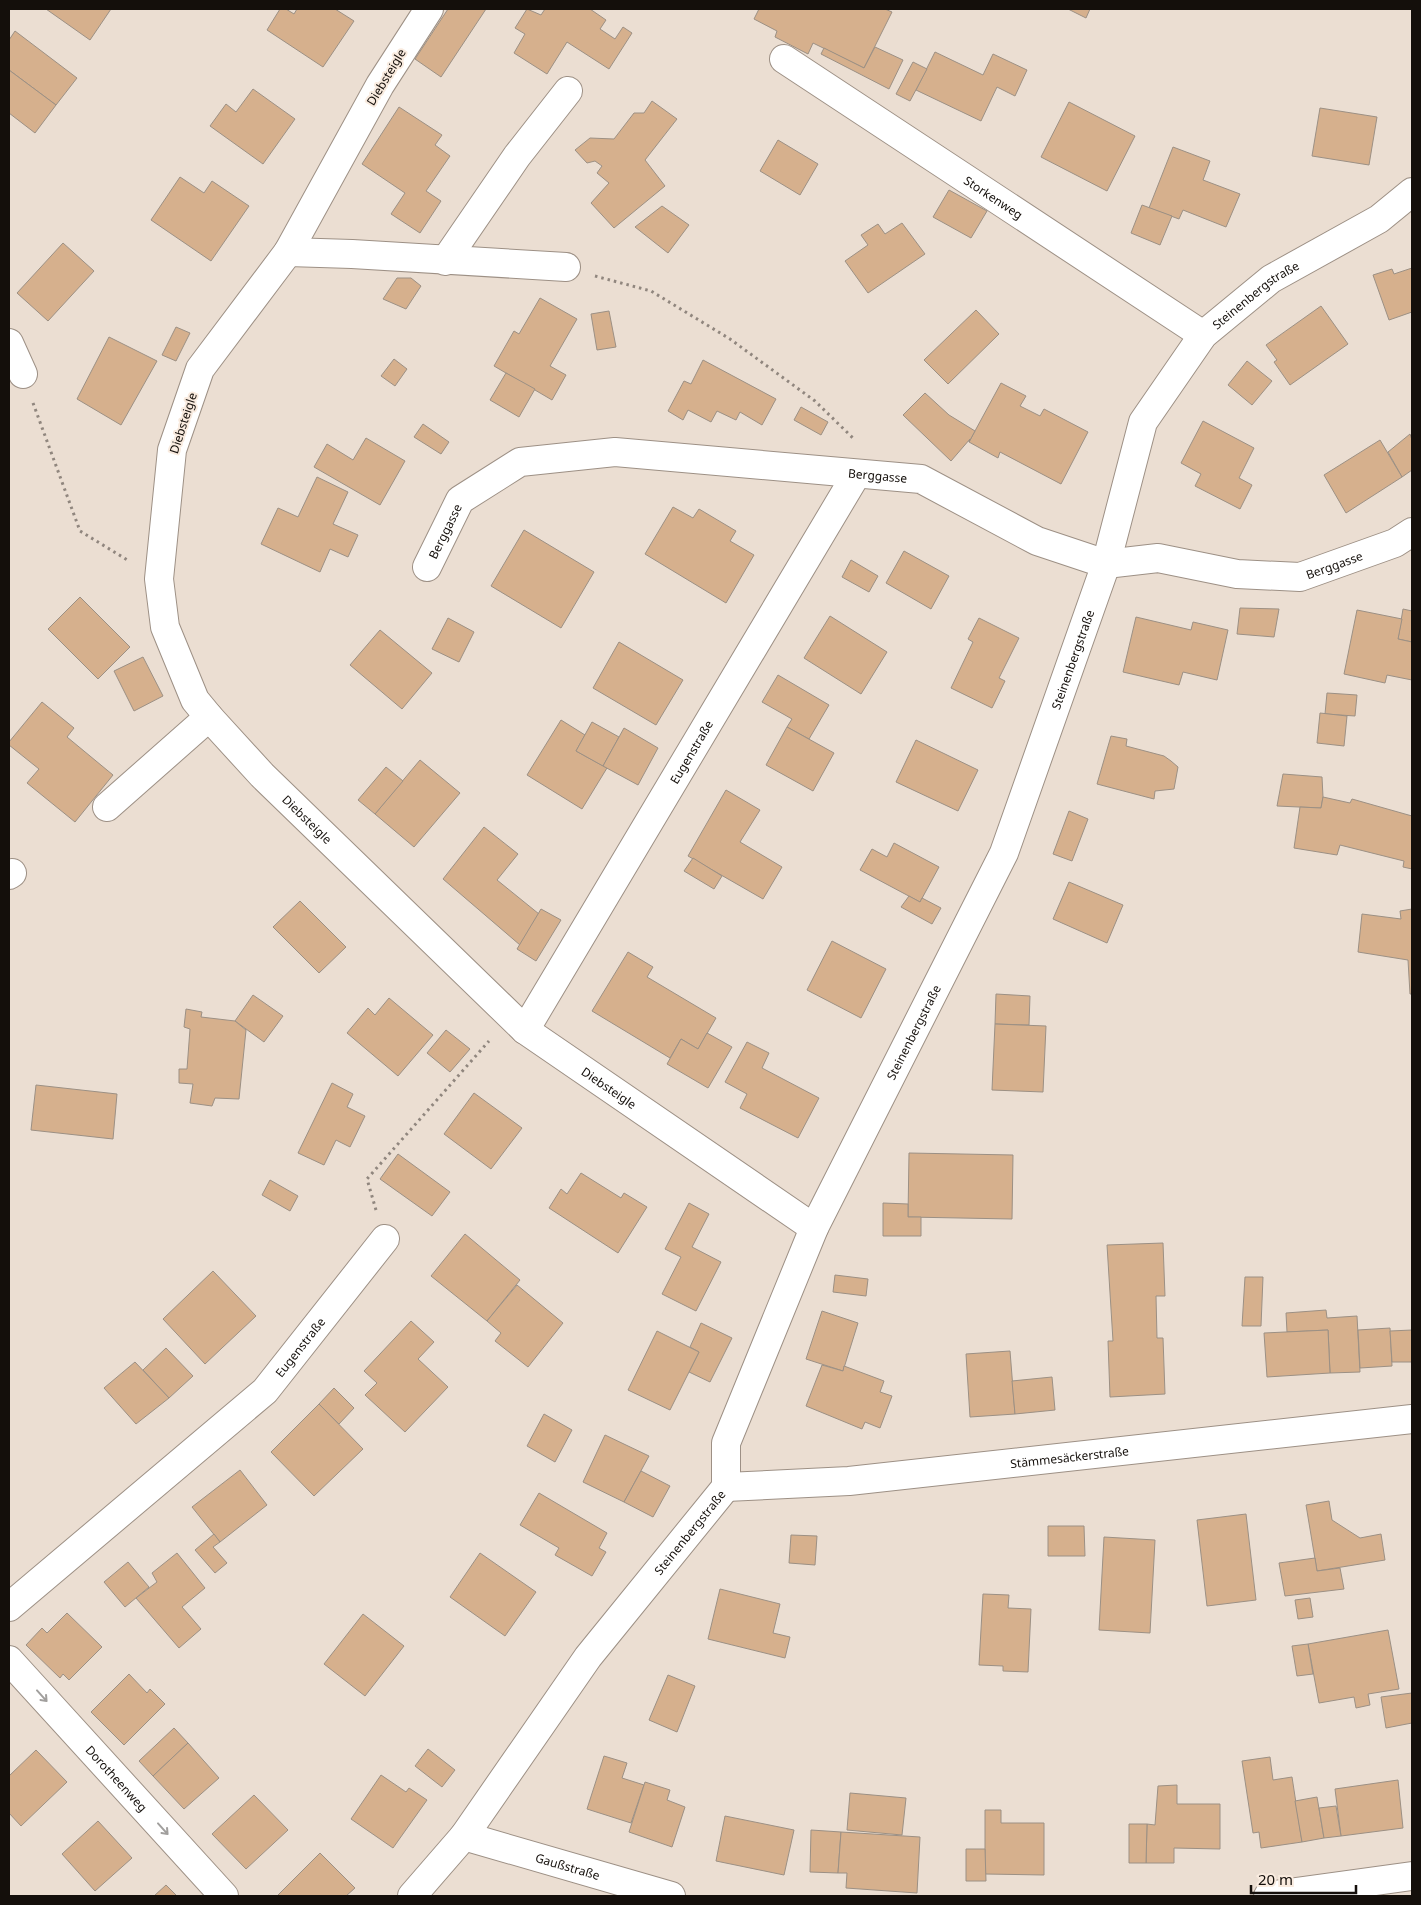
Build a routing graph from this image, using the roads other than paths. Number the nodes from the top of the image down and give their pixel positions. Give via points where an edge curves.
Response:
1 (429, 9) edge
2 (784, 59) dead end
3 (568, 91) dead end
4 (1412, 192) edge
5 (288, 252) junction
6 (445, 261) junction
7 (566, 267) road end
8 (1203, 335) junction
9 (9, 343) edge
10 (23, 374) road end
11 (856, 475) junction
12 (1412, 532) edge
13 (1106, 564) junction
14 (427, 566) dead end
15 (209, 717) junction
16 (107, 807) dead end
17 (525, 1030) junction
18 (814, 1228) junction
19 (385, 1239) road end
20 (1412, 1419) edge
21 (726, 1487) junction
22 (9, 1607) edge
23 (9, 1660) edge
24 (464, 1836) junction
25 (1412, 1876) edge
26 (224, 1896) edge
27 (412, 1896) edge
28 (671, 1896) edge
29 (1268, 1896) edge

1 - 5 street, Diebsteigle via 380,85
2 - 8 street, Storkenweg
3 - 6 street via 517,156
4 - 8 street, Steinenbergstraße via 1379,219 1271,279
5 - 6 street
5 - 15 street, Diebsteigle via 200,369 172,450 159,579 165,627 195,700
6 - 7 street
8 - 13 street, Steinenbergstraße via 1143,422
9 - 10 street
11 - 13 street, Berggasse via 921,479 1037,542
11 - 14 street, Berggasse via 615,452 520,462 460,500
11 - 17 street, Eugenstraße
12 - 13 street, Berggasse via 1395,543 1300,577 1237,574 1158,558
13 - 18 street, Steinenbergstraße via 1004,853
15 - 16 street
15 - 17 street, Diebsteigle via 262,775
17 - 18 street, Diebsteigle
18 - 21 street, Steinenbergstraße via 726,1443
19 - 22 street, Eugenstraße via 265,1391
20 - 21 street, Stämmesäckerstraße via 849,1481
21 - 24 street, Steinenbergstraße via 588,1657
23 -> 26 street, Dorotheenweg
24 - 27 street, Steinenbergstraße
24 - 28 street, Gaußstraße
25 - 29 street

